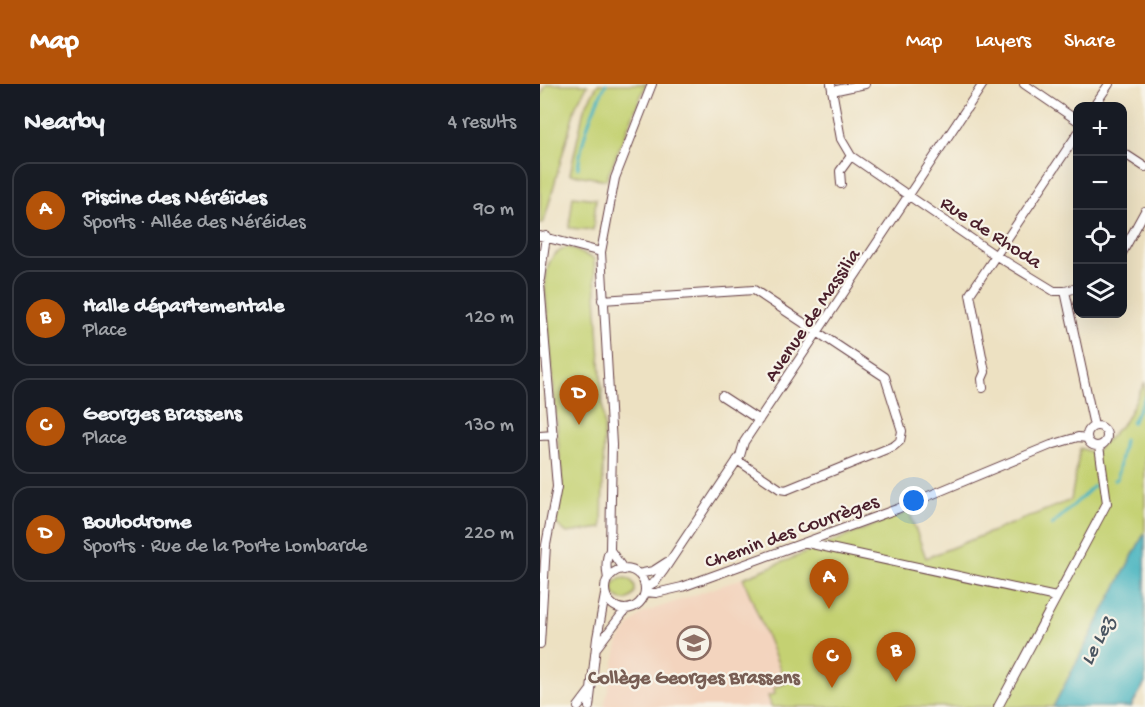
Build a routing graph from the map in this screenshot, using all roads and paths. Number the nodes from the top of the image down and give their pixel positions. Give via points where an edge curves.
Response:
1 (652, 84) edge
2 (865, 84) edge
3 (982, 84) edge
4 (1024, 84) edge
5 (1109, 84) edge
6 (832, 87) edge
7 (1098, 102) edge
8 (1073, 118) edge
9 (1073, 139) edge
10 (1127, 155) edge
11 (851, 156) junction
12 (1145, 167) edge
13 (842, 184) dead end
14 (910, 196) junction
15 (1145, 211) edge
16 (543, 236) edge
17 (1127, 244) edge
18 (601, 252) junction
19 (994, 255) junction
20 (540, 279) edge
21 (540, 284) edge
22 (1073, 289) edge
23 (1065, 291) junction
24 (602, 300) junction
25 (819, 332) junction
26 (983, 388) dead end
27 (722, 396) dead end
28 (759, 420) junction
29 (1094, 426) junction
30 (554, 435) junction
31 (540, 436) edge
32 (1087, 438) junction
33 (1099, 446) junction
34 (737, 460) junction
35 (807, 543) junction
36 (610, 550) junction
37 (666, 566) junction
38 (624, 570) junction
39 (638, 574) junction
40 (608, 579) junction
41 (645, 590) junction
42 (674, 590) junction
43 (606, 594) junction
44 (1056, 597) junction
45 (626, 609) junction
46 (540, 644) edge
47 (597, 647) junction
48 (590, 690) junction
49 (578, 707) edge
50 (589, 707) edge
51 (998, 707) edge

1 - 18 street via 615,178
2 - 6 street
3 - 14 street, Avenue de Massilia
4 - 8 street
5 - 7 street
6 - 11 street via 841,139
9 - 19 street
10 - 12 street
11 - 13 street via 840,171
11 - 14 street, Rue de Rhoda
14 - 19 street, Rue de Rhoda
14 - 25 street, Avenue de Massilia
15 - 17 street
16 - 18 street
16 - 20 street
18 - 24 street
19 - 23 street, Rue de Rhoda via 1054,291
19 - 26 street via 970,294 986,372
21 - 30 street
22 - 23 street
23 - 29 street
24 - 25 street via 754,290
24 - 36 street via 612,445
25 - 28 street, Avenue de Massilia
25 - 34 street via 885,377 902,431 900,441 786,490
27 - 28 street
28 - 34 street, Avenue de Massilia
29 - 32 street
29 - 33 street via 1107,432 1105,442
30 - 31 street
30 - 46 street via 557,487 546,545
32 - 33 street
32 - 35 street, Chemin des Courrèges via 1051,445
33 - 44 street via 1107,503
34 - 37 street, Avenue de Massilia
35 - 42 street, Chemin des Courrèges
35 - 44 street
36 - 38 street
36 - 40 street
37 - 39 street
37 - 41 street, Avenue de Massilia
37 - 42 street via 666,580
38 - 39 street
38 - 40 street
39 - 41 street
40 - 43 street
41 - 42 street, Chemin des Courrèges
41 - 45 street via 637,605
43 - 45 street via 613,605
43 - 47 street
44 - 51 street
45 - 47 street
47 - 48 street
48 - 49 street
48 - 50 street

